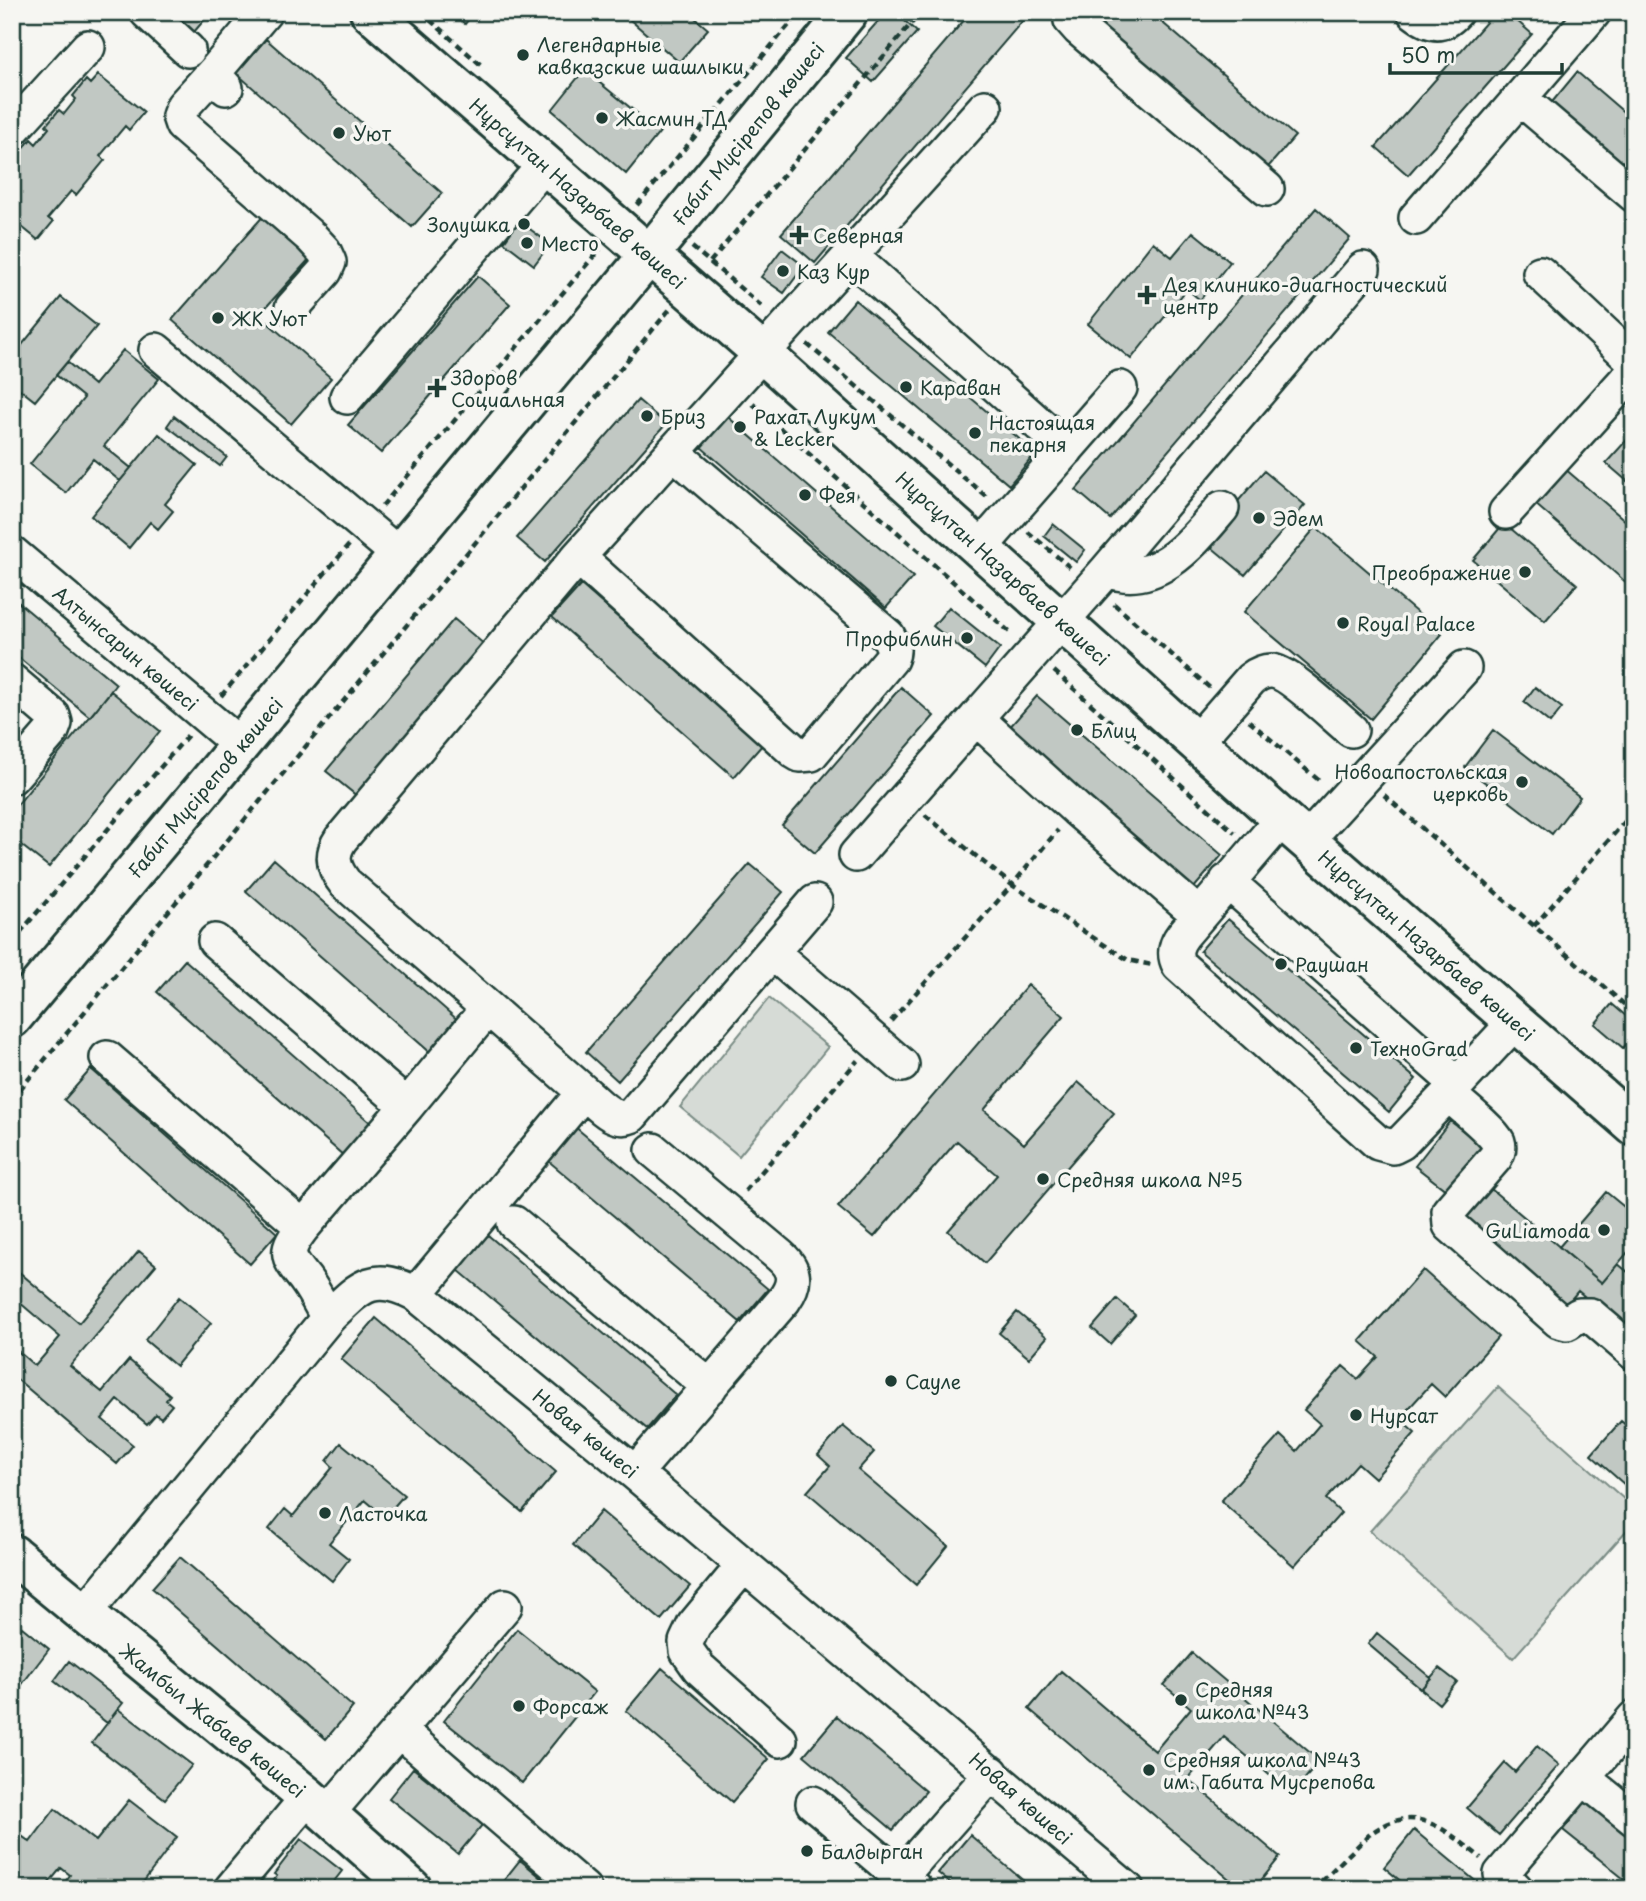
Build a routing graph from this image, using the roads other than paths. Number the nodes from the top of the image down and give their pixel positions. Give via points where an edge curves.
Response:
1 (147, 12) edge
2 (265, 12) edge
3 (370, 12) edge
4 (848, 12) edge
5 (1073, 12) edge
6 (1414, 12) edge
7 (1456, 12) edge
8 (1594, 12) edge
9 (88, 47) dead end
10 (188, 50) dead end
11 (1520, 98) junction
12 (985, 107) dead end
13 (12, 130) edge
14 (545, 164) junction
15 (1267, 189) dead end
16 (1634, 195) edge
17 (1416, 218) dead end
18 (649, 255) junction
19 (850, 256) junction
20 (1363, 269) dead end
21 (1539, 274) dead end
22 (292, 308) dead end
23 (156, 350) dead end
24 (762, 353) junction
25 (1634, 361) edge
26 (1634, 372) edge
27 (1120, 388) dead end
28 (347, 397) dead end
29 (1067, 449) junction
30 (673, 452) junction
31 (1222, 508) dead end
32 (1506, 512) dead end
33 (980, 548) junction
34 (12, 553) edge
35 (398, 555) junction
36 (578, 557) junction
37 (1107, 570) junction
38 (1061, 620) junction
39 (1464, 668) dead end
40 (12, 681) edge
41 (976, 718) junction
42 (1351, 730) dead end
43 (1196, 742) junction
44 (240, 745) junction
45 (12, 777) edge
46 (1294, 830) junction
47 (856, 855) dead end
48 (1227, 881) junction
49 (815, 902) dead end
50 (1198, 914) junction
51 (215, 941) dead end
52 (772, 953) junction
53 (488, 1008) junction
54 (12, 1018) edge
55 (1515, 1022) junction
56 (107, 1058) dead end
57 (902, 1065) dead end
58 (1452, 1089) junction
59 (584, 1092) junction
60 (407, 1105) junction
61 (1634, 1126) edge
62 (653, 1150) dead end
63 (514, 1223) dead end
64 (303, 1227) junction
65 (416, 1294) junction
66 (328, 1318) junction
67 (1634, 1353) edge
68 (710, 1387) junction
69 (635, 1473) junction
70 (12, 1554) edge
71 (744, 1565) junction
72 (505, 1606) dead end
73 (84, 1614) junction
74 (1633, 1719) edge
75 (399, 1730) junction
76 (780, 1740) dead end
77 (992, 1773) junction
78 (1583, 1778) junction
79 (813, 1803) dead end
80 (317, 1806) junction
81 (1634, 1819) edge
82 (908, 1882) edge
83 (1508, 1882) edge
84 (231, 1889) edge
85 (412, 1889) edge
86 (584, 1889) edge
87 (1126, 1889) edge

1 - 10 street
2 - 22 street via 220,79 183,106 178,116 182,125 324,251 325,271
3 - 14 main road, Нұрсұлтан Назарбаев көшесі
4 - 18 main road, Ғабит Мүсірепов көшесі
5 - 15 street via 1071,20 1079,29
6 - 7 street via 1435,24
8 - 11 street
9 - 13 street
11 - 16 street
11 - 17 street
12 - 19 street
14 - 18 main road, Нұрсұлтан Назарбаев көшесі
14 - 28 street
18 - 24 main road, Нұрсұлтан Назарбаев көшесі
18 - 35 main road, Ғабит Мүсірепов көшесі
19 - 24 street
19 - 29 street
20 - 37 street
21 - 25 street
23 - 35 street
24 - 30 street
24 - 33 main road, Нұрсұлтан Назарбаев көшесі
26 - 32 street
27 - 29 street
29 - 33 street
30 - 36 street
30 - 36 street via 893,645 891,659 811,754 795,752
31 - 37 street via 1165,565 1128,575
33 - 38 main road, Нұрсұлтан Назарбаев көшесі
34 - 44 street, Алтынсарин көшесі
35 - 44 main road, Ғабит Мүсірепов көшесі
36 - 53 street via 334,851 334,868 345,883
37 - 38 street
38 - 41 street
38 - 43 main road, Нұрсұлтан Назарбаев көшесі
39 - 46 street
40 - 45 street via 53,716 55,723
41 - 47 street
41 - 50 street
42 - 43 street via 1289,678 1272,671 1251,679
43 - 46 main road, Нұрсұлтан Назарбаев көшесі
44 - 54 main road, Ғабит Мүсірепов көшесі
46 - 48 street via 1254,850
46 - 55 main road, Нұрсұлтан Назарбаев көшесі
48 - 50 street
48 - 58 street
49 - 52 street
50 - 58 street via 1176,947 1184,970 1378,1143 1393,1147 1401,1143
51 - 60 street
52 - 57 street
52 - 59 street via 631,1116 613,1116
53 - 59 street
53 - 60 street
55 - 58 street
55 - 61 main road, Нұрсұлтан Назарбаев көшесі
56 - 64 street
58 - 67 street via 1497,1140 1499,1149 1449,1211 1450,1225 1559,1321 1590,1315
59 - 65 street
60 - 64 street
62 - 68 street via 785,1261 794,1277 784,1300
63 - 68 street
64 - 66 street via 292,1243 291,1260
65 - 66 street, Новая көшесі via 374,1282 355,1292
65 - 69 street, Новая көшесі
66 - 73 street, Новая көшесі
68 - 69 street
69 - 71 street, Новая көшесі
70 - 73 main road, Жамбыл Жабаев көшесі
71 - 76 street via 694,1625 687,1651 699,1668
71 - 77 street, Новая көшесі
72 - 75 street
73 - 80 main road, Жамбыл Жабаев көшесі
74 - 78 street
75 - 80 street
75 - 86 street
77 - 82 street
77 - 87 street, Новая көшесі
78 - 81 street
78 - 83 street
79 - 82 street
80 - 84 street
80 - 85 main road, Жамбыл Жабаев көшесі

